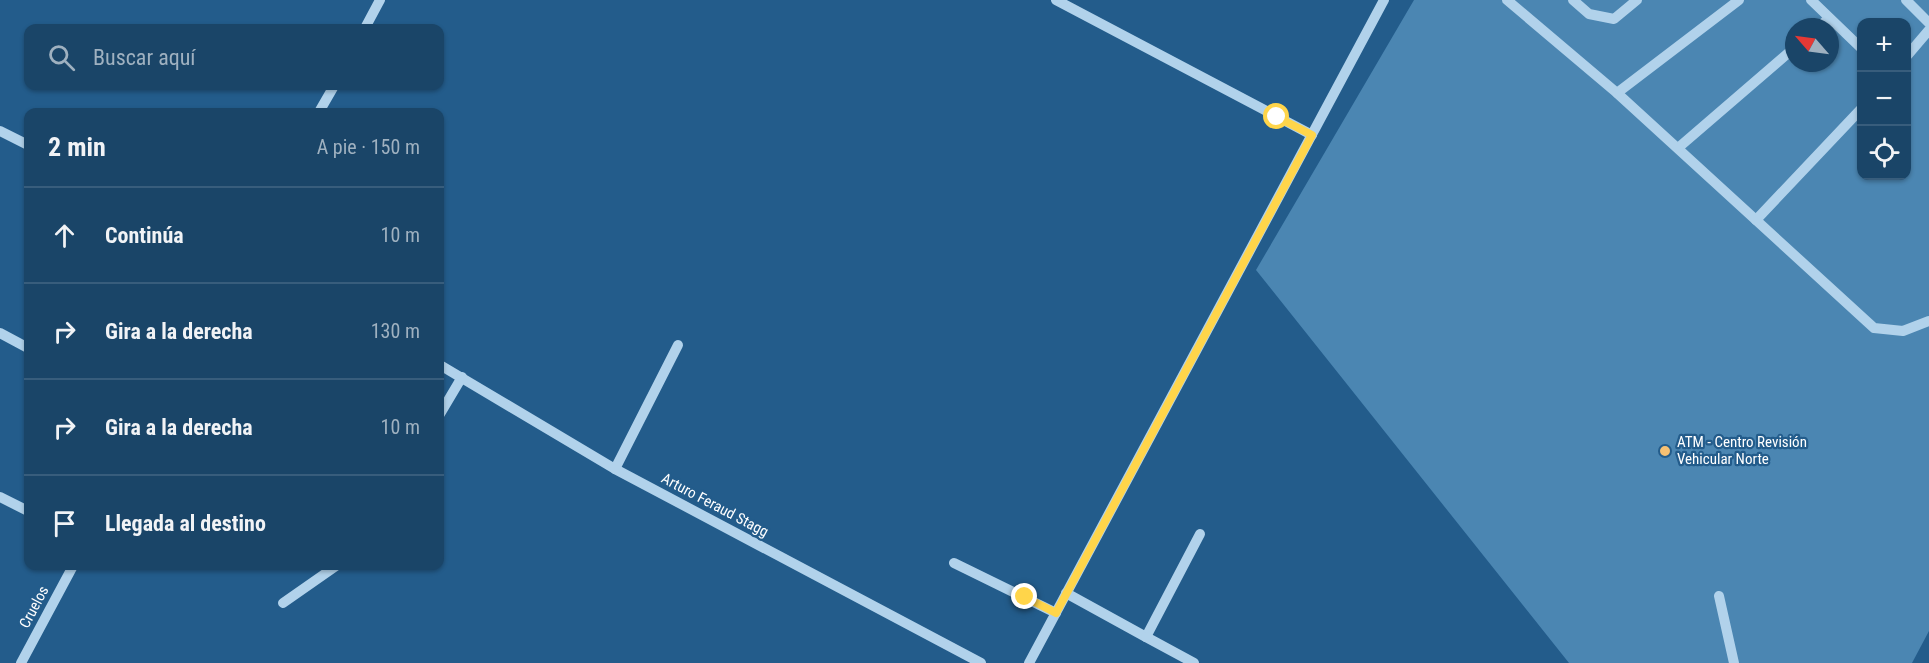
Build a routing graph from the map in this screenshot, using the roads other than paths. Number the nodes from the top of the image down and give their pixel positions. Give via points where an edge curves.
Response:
1 (380, 0) edge
2 (1056, 0) edge
3 (1384, 0) edge
4 (1507, 0) edge
5 (1573, 0) edge
6 (1637, 0) edge
7 (1739, 0) edge
8 (1811, 0) edge
9 (1906, 0) edge
10 (1829, 18) edge
11 (1929, 23) edge
12 (367, 24) edge
13 (1839, 27) edge
14 (1929, 30) edge
15 (1857, 44) edge
16 (1911, 51) edge
17 (1785, 56) edge
18 (332, 90) edge
19 (1617, 93) junction
20 (321, 108) edge
21 (1857, 113) edge
22 (0, 131) edge
23 (1312, 135) junction
24 (24, 144) edge
25 (1678, 148) junction
26 (1756, 220) junction
27 (1929, 321) edge
28 (0, 333) edge
29 (678, 345) dead end
30 (24, 346) edge
31 (444, 367) edge
32 (462, 377) junction
33 (444, 407) edge
34 (615, 469) junction
35 (0, 497) edge
36 (24, 509) edge
37 (1200, 534) dead end
38 (954, 563) dead end
39 (72, 570) edge
40 (330, 570) edge
41 (1066, 593) junction
42 (1719, 596) dead end
43 (283, 603) dead end
44 (1056, 613) junction
45 (1146, 636) junction
46 (21, 663) edge
47 (981, 663) edge
48 (1029, 663) edge
49 (1194, 663) edge
50 (1734, 663) edge

1 - 12 street
2 - 23 street
3 - 23 street
4 - 19 street
5 - 6 street via 1589,14 1614,18
7 - 19 street
8 - 10 street
9 - 11 street
13 - 15 street
14 - 16 street
17 - 25 street
18 - 20 street
19 - 25 street
21 - 26 street
22 - 24 street
23 - 41 street
25 - 26 street
26 - 27 street via 1874,328 1903,331
28 - 30 street
29 - 34 street
31 - 32 street, Arturo Feraud Stagg
32 - 33 street
32 - 34 street, Arturo Feraud Stagg
34 - 47 street, Arturo Feraud Stagg
35 - 36 street
37 - 45 street
38 - 44 street
39 - 46 street, Cruelos
40 - 43 street
41 - 44 street
41 - 45 street
42 - 50 street
44 - 48 street
45 - 49 street

